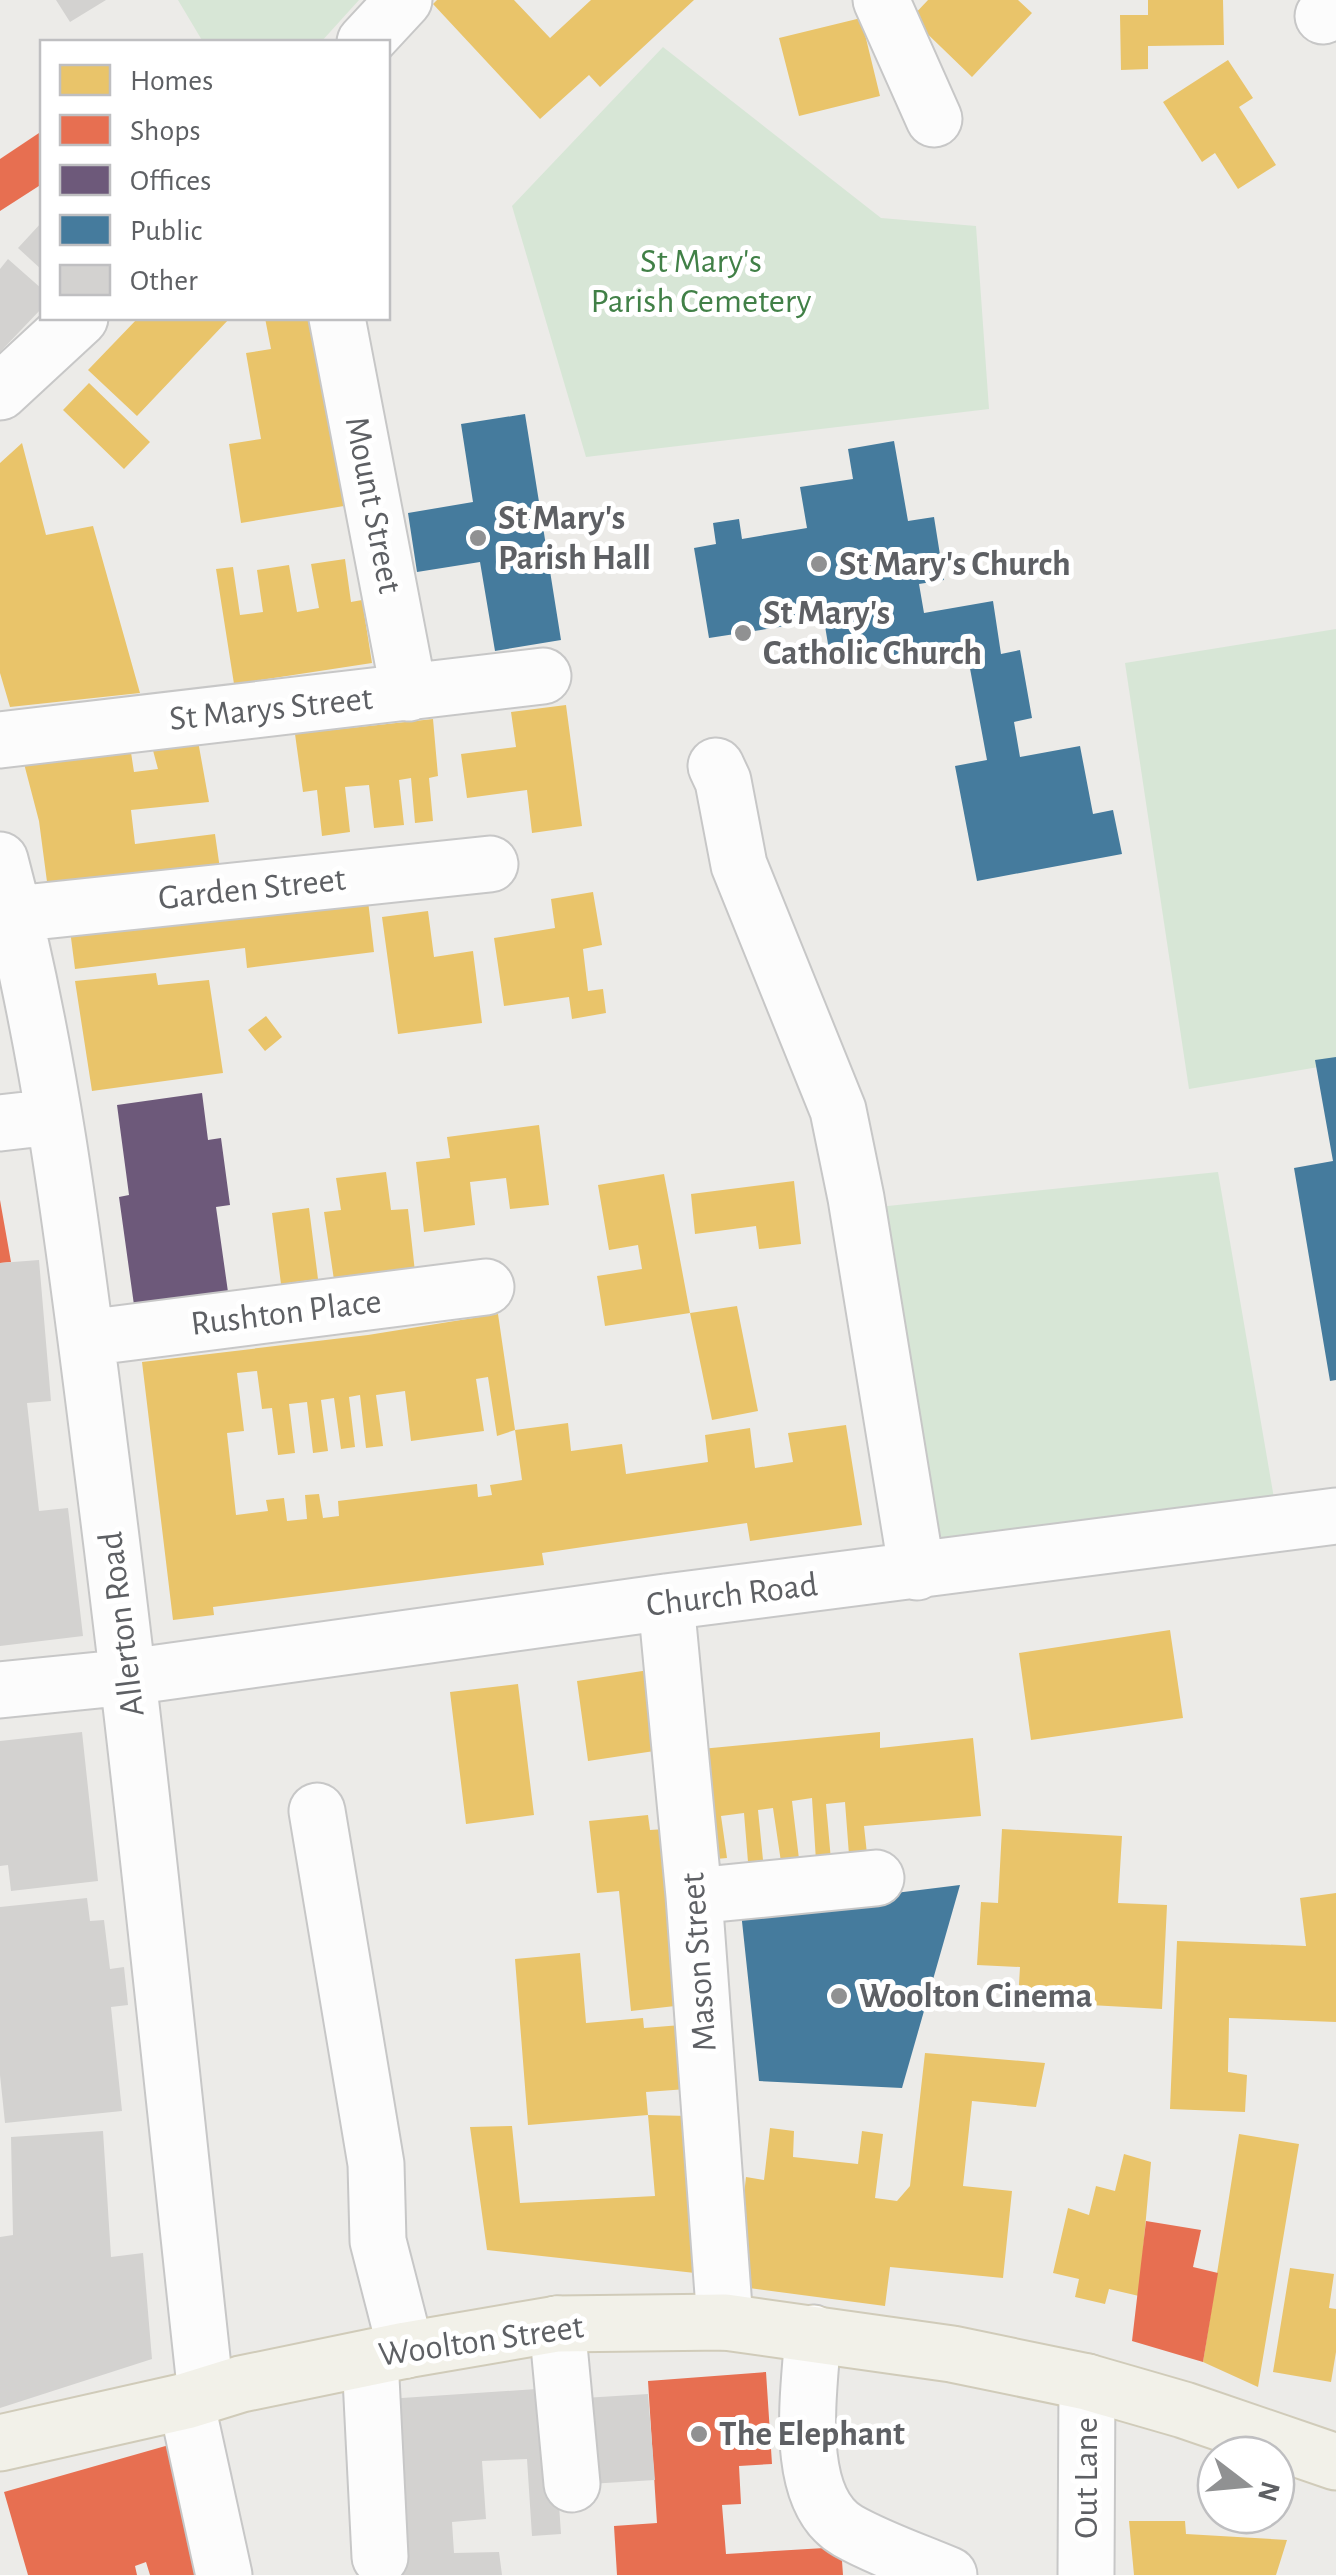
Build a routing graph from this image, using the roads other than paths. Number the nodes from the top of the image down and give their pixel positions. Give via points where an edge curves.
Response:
1 (404, 0) edge
2 (881, 0) edge
3 (367, 40) edge
4 (934, 119) dead end
5 (78, 320) edge
6 (336, 320) edge
7 (0, 392) edge
8 (543, 676) dead end
9 (410, 694) junction
10 (0, 740) edge
11 (716, 766) dead end
12 (0, 860) edge
13 (490, 864) dead end
14 (14, 914) junction
15 (26, 1120) edge
16 (486, 1288) dead end
17 (86, 1338) junction
18 (1336, 1516) edge
19 (917, 1572) junction
20 (666, 1602) junction
21 (129, 1677) junction
22 (0, 1690) edge
23 (317, 1811) dead end
24 (876, 1878) dead end
25 (694, 1896) junction
26 (726, 2322) junction
27 (557, 2324) junction
28 (813, 2333) junction
29 (388, 2354) junction
30 (1086, 2382) junction
31 (196, 2398) junction
32 (0, 2443) edge
33 (1336, 2462) edge
34 (572, 2484) dead end
35 (380, 2557) dead end
36 (224, 2575) edge
37 (949, 2575) edge
38 (1086, 2575) edge

1 - 3 street
2 - 4 street
5 - 7 street
6 - 9 street, Mount Street
8 - 9 street, St Marys Street
9 - 10 street, St Marys Street
11 - 19 street via 739,866 838,1110
12 - 14 street, Allerton Road
13 - 14 street, Garden Street
14 - 15 street, Allerton Road
15 - 17 street, Allerton Road
16 - 17 street, Rushton Place
17 - 21 street, Allerton Road
18 - 19 street, Church Road
19 - 20 street, Church Road
20 - 21 street, Church Road
20 - 25 street, Mason Street
21 - 22 street, Church Road
21 - 31 street, Allerton Road
23 - 29 street via 376,2164
24 - 25 street
25 - 26 street, Mason Street
26 - 27 main road, Woolton Street
26 - 28 main road, Woolton Street
27 - 29 main road, Woolton Street
27 - 34 street
28 - 30 main road, Woolton Street
28 - 37 street via 807,2438 818,2498 845,2529
29 - 31 main road, Woolton Street
29 - 35 street
30 - 33 main road, Woolton Street
30 - 38 street, Out Lane
31 - 32 main road, Woolton Street
31 - 36 street, Allerton Road

